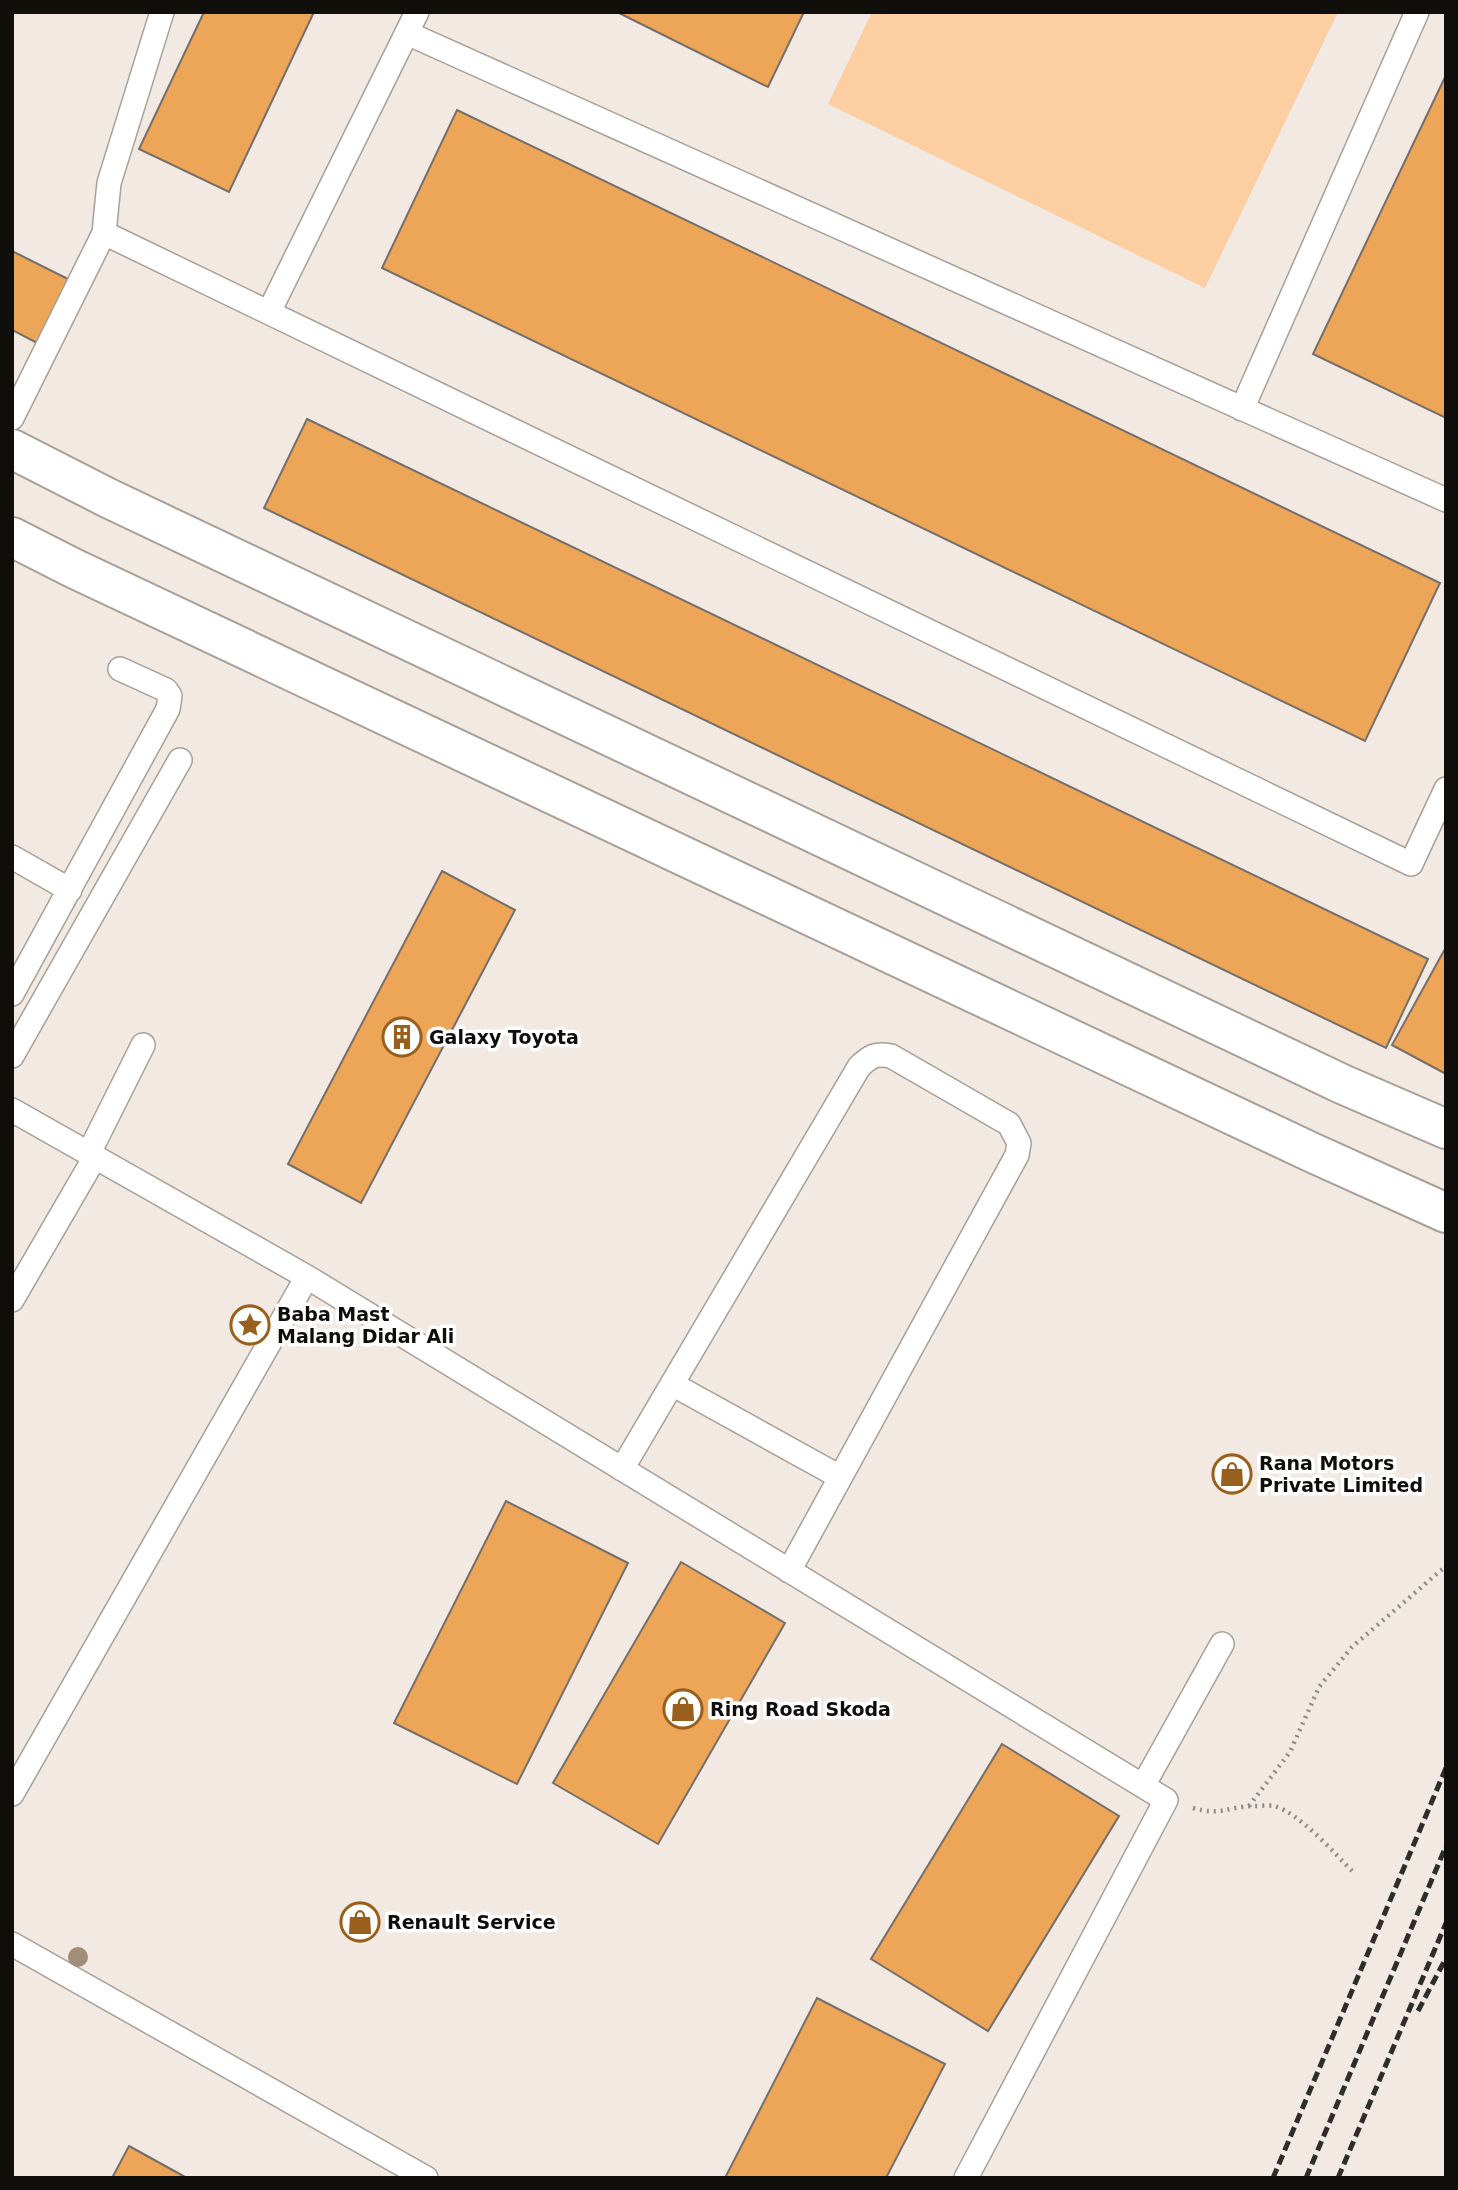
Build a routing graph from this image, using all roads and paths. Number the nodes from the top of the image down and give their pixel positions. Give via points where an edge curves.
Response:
1 (162, 12) edge
2 (1418, 12) edge
3 (412, 22) edge
4 (104, 233) junction
5 (269, 312) junction
6 (1242, 409) junction
7 (12, 418) edge
8 (12, 449) edge
9 (1446, 500) edge
10 (12, 537) edge
11 (120, 668) dead end
12 (180, 760) dead end
13 (1446, 789) edge
14 (12, 857) edge
15 (70, 890) junction
16 (12, 994) edge
17 (143, 1045) dead end
18 (12, 1056) edge
19 (12, 1110) edge
20 (1446, 1129) edge
21 (92, 1155) junction
22 (1446, 1213) edge
23 (307, 1277) junction
24 (12, 1300) edge
25 (673, 1384) junction
26 (622, 1469) junction
27 (840, 1477) junction
28 (1446, 1566) edge
29 (789, 1571) junction
30 (1222, 1644) dead end
31 (1143, 1786) junction
32 (12, 1794) edge
33 (1166, 1800) junction
34 (1249, 1806) junction
35 (1354, 1874) dead end
36 (12, 1944) edge
37 (426, 2178) edge
38 (967, 2178) edge

1 - 4 lane via 109,183
2 - 6 lane
3 - 5 lane
3 - 6 lane
4 - 5 lane
4 - 7 lane
5 - 13 lane via 1411,864
6 - 9 lane
8 - 20 street via 1304,1066
10 - 22 street
11 - 15 lane via 166,691 170,703
12 - 18 lane
14 - 15 lane
15 - 16 lane
17 - 21 lane
19 - 21 lane
21 - 23 lane
21 - 24 lane
23 - 26 lane
23 - 32 lane
25 - 26 lane
25 - 27 lane
25 - 27 lane via 859,1067 869,1057 891,1055 1009,1124 1018,1143 1017,1154
26 - 29 lane
27 - 29 lane
28 - 34 path via 1352,1647 1319,1687 1290,1752
29 - 31 lane
30 - 31 lane
31 - 33 lane
33 - 34 path via 1212,1813
33 - 38 lane
34 - 35 path via 1274,1806 1289,1814 1317,1835
36 - 37 lane

